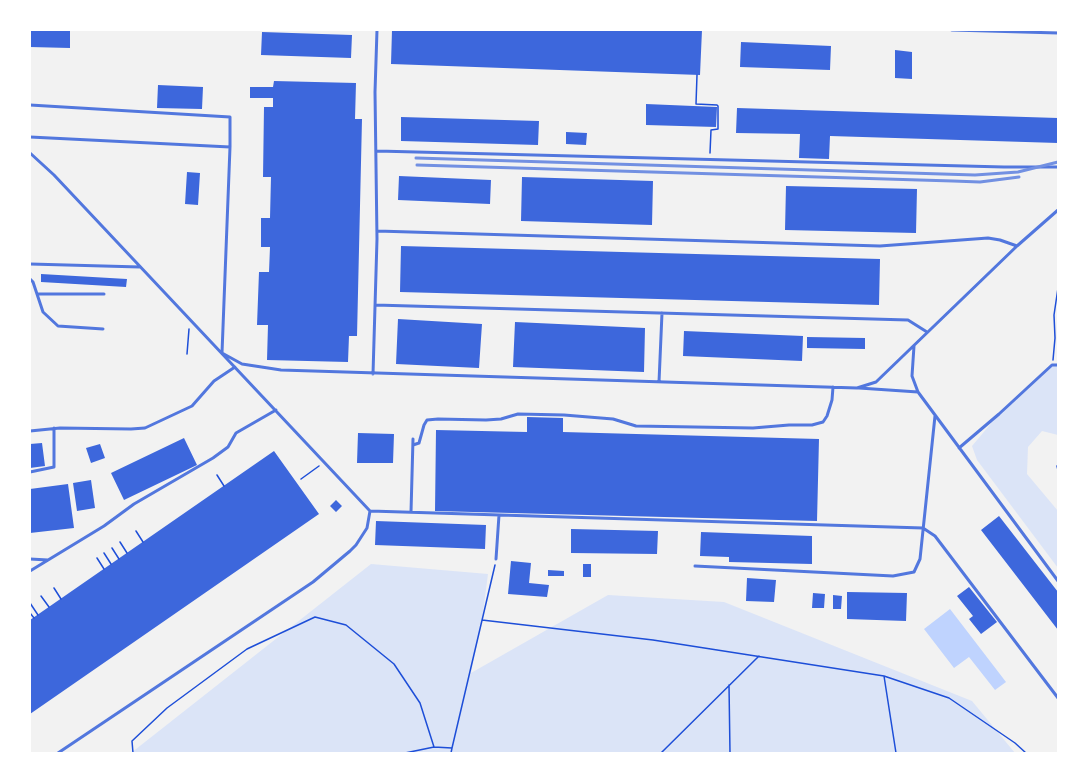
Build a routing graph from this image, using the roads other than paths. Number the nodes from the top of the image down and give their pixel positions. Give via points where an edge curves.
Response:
1 (377, 30) edge
2 (952, 30) edge
3 (1058, 33) edge
4 (30, 104) edge
5 (30, 137) edge
6 (230, 147) junction
7 (377, 151) junction
8 (30, 153) edge
9 (1058, 167) edge
10 (1058, 210) edge
11 (377, 231) junction
12 (1017, 246) junction
13 (30, 264) edge
14 (140, 267) junction
15 (30, 279) edge
16 (37, 294) junction
17 (104, 294) dead end
18 (375, 305) junction
19 (662, 313) junction
20 (103, 329) dead end
21 (927, 332) junction
22 (914, 345) junction
23 (222, 353) junction
24 (1058, 365) edge
25 (235, 367) junction
26 (373, 374) junction
27 (659, 382) junction
28 (833, 387) junction
29 (857, 388) junction
30 (918, 392) junction
31 (276, 410) junction
32 (935, 416) junction
33 (54, 428) junction
34 (30, 431) edge
35 (413, 439) dead end
36 (413, 445) junction
37 (959, 448) junction
38 (30, 472) edge
39 (370, 511) junction
40 (411, 512) junction
41 (499, 515) junction
42 (923, 528) junction
43 (30, 558) edge
44 (496, 559) road end
45 (48, 560) junction
46 (695, 566) dead end
47 (30, 571) edge
48 (1058, 581) edge
49 (1058, 698) edge
50 (58, 753) edge

1 - 7 lane
2 - 3 lane
4 - 6 lane via 230,117
5 - 6 lane
6 - 23 lane
7 - 9 lane
7 - 11 lane
8 - 14 lane
10 - 12 lane
11 - 12 lane via 880,246 988,238
11 - 18 lane
12 - 21 lane
13 - 14 lane
14 - 23 lane
15 - 16 lane
16 - 17 lane
16 - 20 lane via 43,312 58,326
18 - 19 lane
18 - 26 lane
19 - 21 lane via 908,320
19 - 27 lane
21 - 22 lane
22 - 29 lane via 876,382
22 - 30 lane via 912,376
23 - 25 lane
23 - 26 lane via 242,364 281,370
24 - 37 lane via 1052,365
25 - 31 lane
25 - 33 lane via 214,381 192,406 145,428
26 - 27 lane
27 - 28 lane
28 - 29 lane
28 - 36 lane via 827,416 823,422 812,425 753,428 636,426 612,419 518,414 486,420 438,418 428,420 419,443
29 - 30 lane
30 - 32 lane
31 - 39 lane
31 - 45 lane via 236,433 228,447 213,458 134,504 104,526
32 - 37 lane
32 - 42 lane
33 - 34 lane
33 - 38 lane via 54,467
35 - 36 lane
36 - 40 lane
37 - 48 lane
39 - 40 lane
39 - 50 lane via 367,528 356,545 312,582
40 - 41 lane
41 - 42 lane
41 - 44 lane
42 - 46 lane via 920,559 914,572 894,576
42 - 49 lane via 935,536
43 - 45 lane
45 - 47 lane

